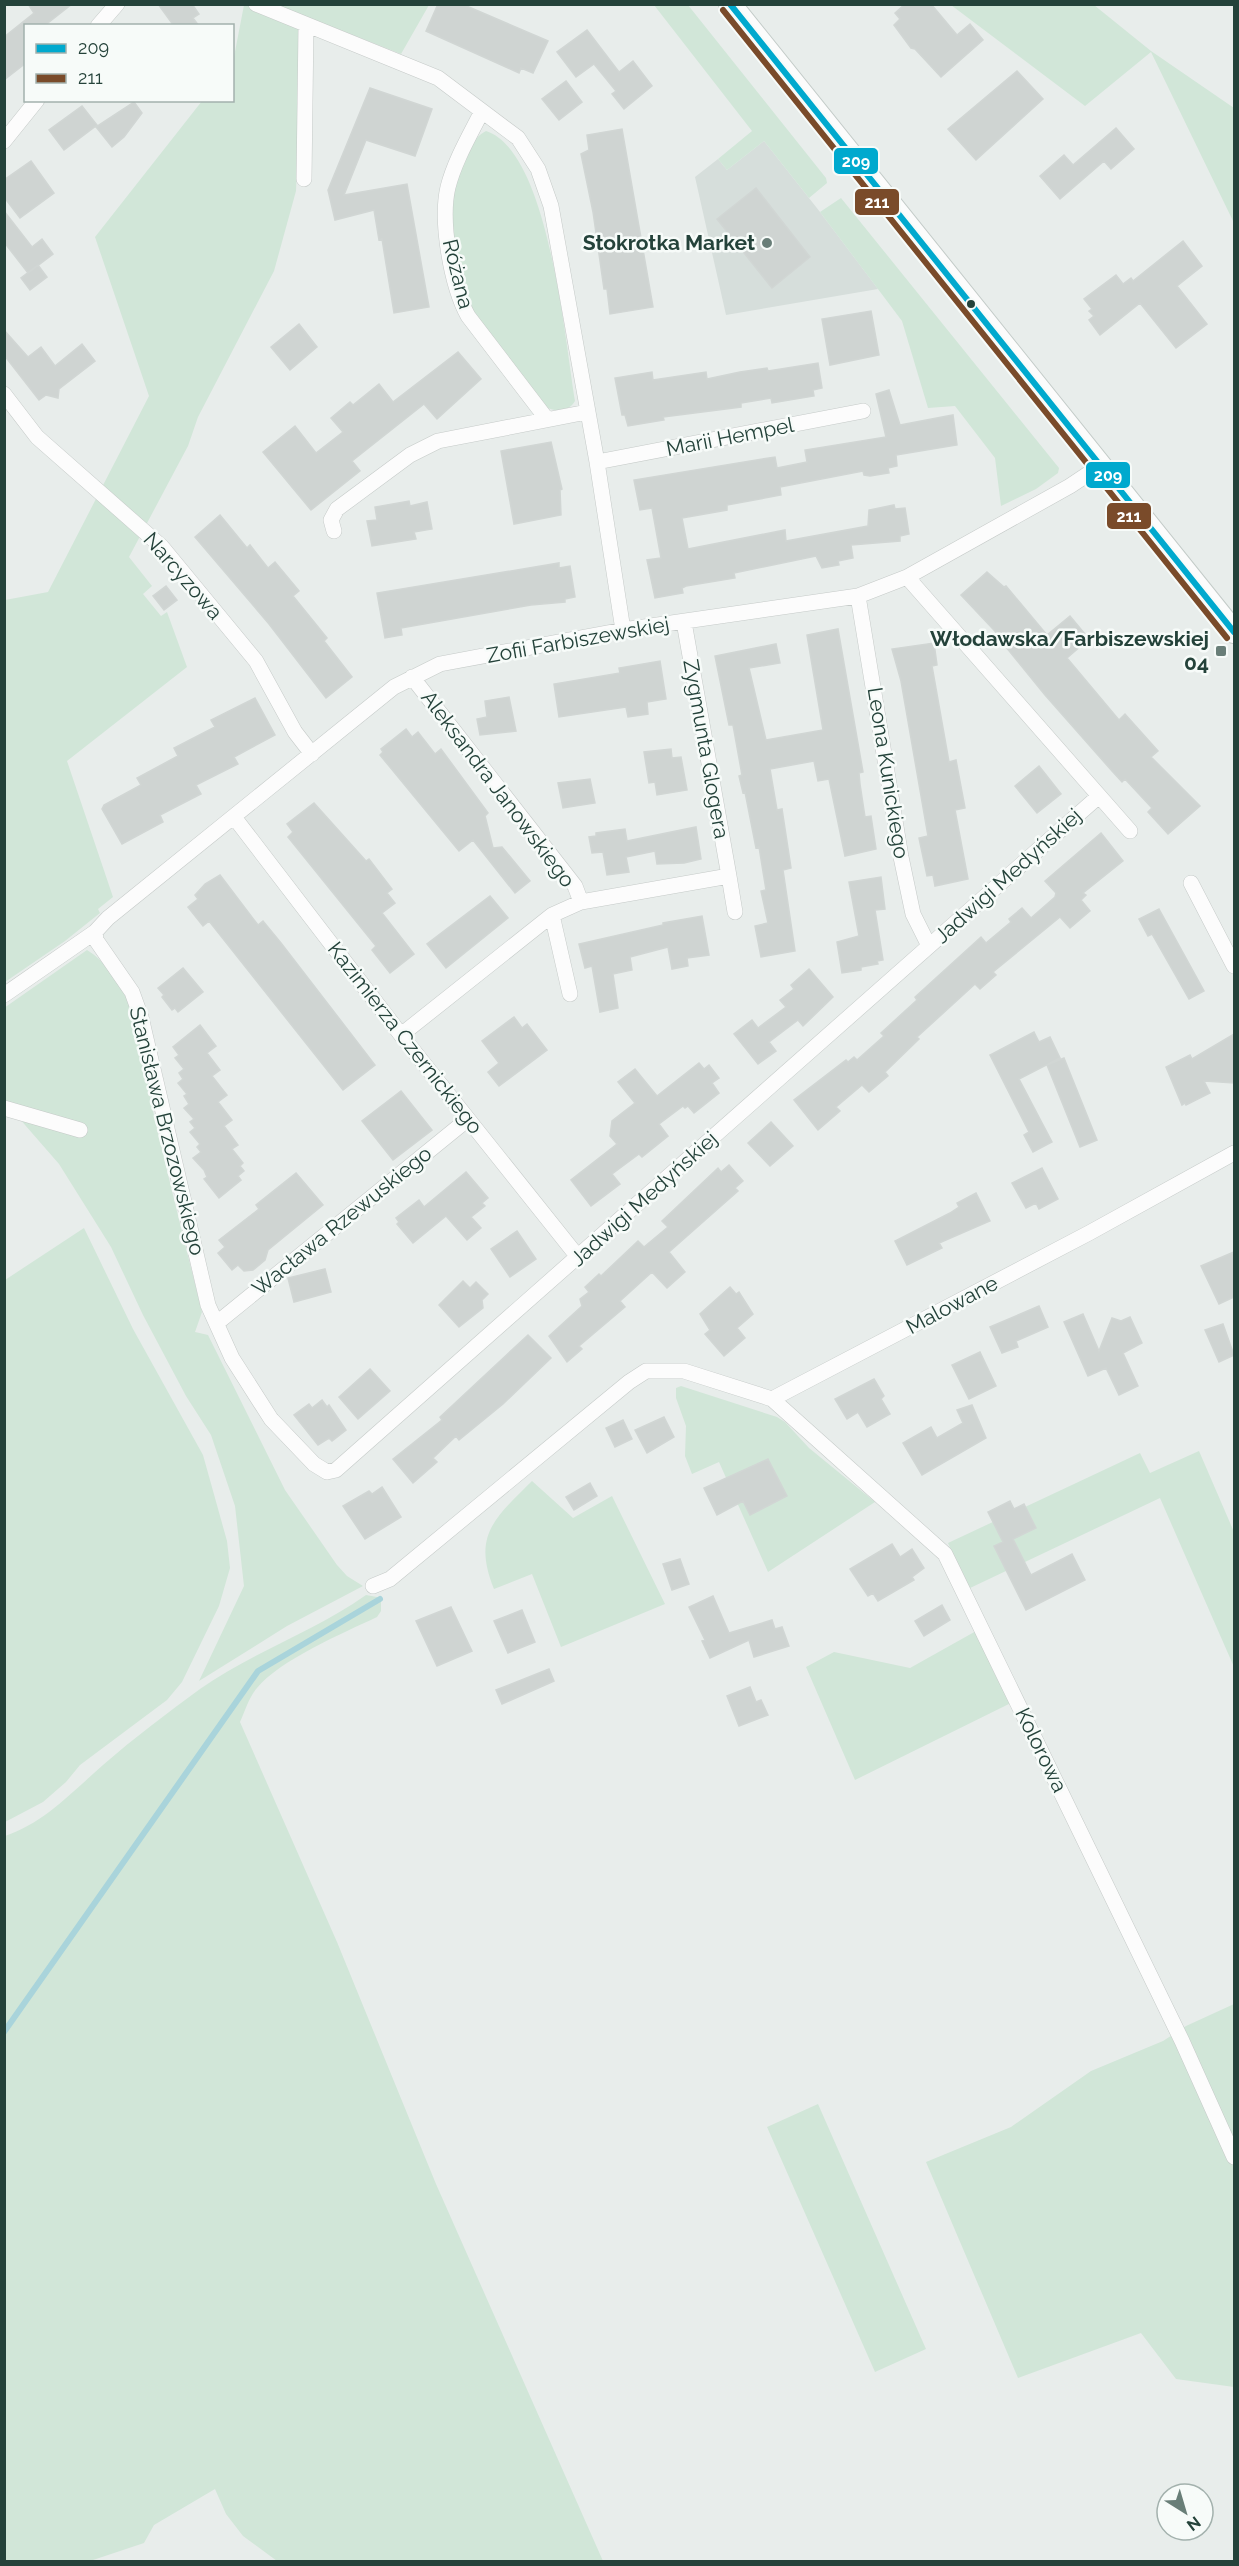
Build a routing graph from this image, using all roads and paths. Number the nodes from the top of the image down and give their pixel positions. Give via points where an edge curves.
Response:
1 (117, 4) edge
2 (256, 4) edge
3 (730, 4) edge
4 (100, 24) edge
5 (306, 26) junction
6 (35, 102) edge
7 (482, 111) junction
8 (4, 141) edge
9 (304, 179) dead end
10 (4, 394) edge
11 (863, 411) dead end
12 (588, 412) junction
13 (546, 418) junction
14 (597, 462) junction
15 (1100, 466) junction
16 (334, 531) dead end
17 (907, 577) junction
18 (858, 596) junction
19 (684, 622) junction
20 (623, 630) junction
21 (1234, 632) edge
22 (412, 677) junction
23 (312, 754) junction
24 (1099, 796) junction
25 (234, 817) junction
26 (1130, 831) dead end
27 (729, 876) junction
28 (1191, 883) dead end
29 (581, 902) junction
30 (735, 912) dead end
31 (552, 915) junction
32 (94, 932) junction
33 (929, 946) junction
34 (1234, 966) edge
35 (570, 994) dead end
36 (4, 995) edge
37 (401, 1035) junction
38 (4, 1108) edge
39 (468, 1119) junction
40 (80, 1130) dead end
41 (1234, 1153) edge
42 (578, 1257) junction
43 (217, 1323) junction
44 (772, 1399) junction
45 (373, 1586) dead end
46 (1234, 2157) edge

1 - 4 street
2 - 5 street
3 - 15 main road
5 - 7 street via 438,78
5 - 9 street
6 - 8 street
7 - 12 street via 518,138 538,169 551,206
7 - 13 street, Różana via 446,197 451,260 460,302 468,316
10 - 23 street, Narcyzowa via 37,437 162,547 256,661 295,732
11 - 14 street, Marii Hempel
12 - 13 street
12 - 14 street
13 - 16 street via 438,441 410,454 337,509 331,520
14 - 20 street
15 - 17 street, Zofii Farbiszewskiej
15 - 21 main road
17 - 18 street, Zofii Farbiszewskiej
17 - 24 street
18 - 19 street, Zofii Farbiszewskiej
18 - 33 street, Leona Kunickiego via 901,857 913,914
19 - 20 street, Zofii Farbiszewskiej
19 - 27 street, Zygmunta Glogera
20 - 22 street, Zofii Farbiszewskiej via 440,664
22 - 23 street, Zofii Farbiszewskiej via 394,687
22 - 29 street, Aleksandra Janowskiego via 575,886
23 - 25 street, Zofii Farbiszewskiej
24 - 26 street
24 - 33 street, Jadwigi Medyńskiej
25 - 32 street, Zofii Farbiszewskiej
25 - 37 street, Kazimierza Czernickiego
27 - 29 street
27 - 30 street, Zygmunta Glogera
28 - 34 street
29 - 31 street
31 - 35 street
31 - 37 street
32 - 36 street
32 - 43 street, Stanisława Brzozowskiego via 132,992 141,1017 208,1305
33 - 42 street, Jadwigi Medyńskiej
37 - 39 street, Kazimierza Czernickiego
38 - 40 street
39 - 42 street, Kazimierza Czernickiego
39 - 43 street, Wacława Rzewuskiego
41 - 44 street, Malowane
42 - 43 street, Jadwigi Medyńskiej via 336,1470 327,1472 314,1464 271,1419 232,1358
44 - 45 street via 684,1371 646,1371 390,1579
44 - 46 street, Kolorowa via 945,1554 1172,2020

